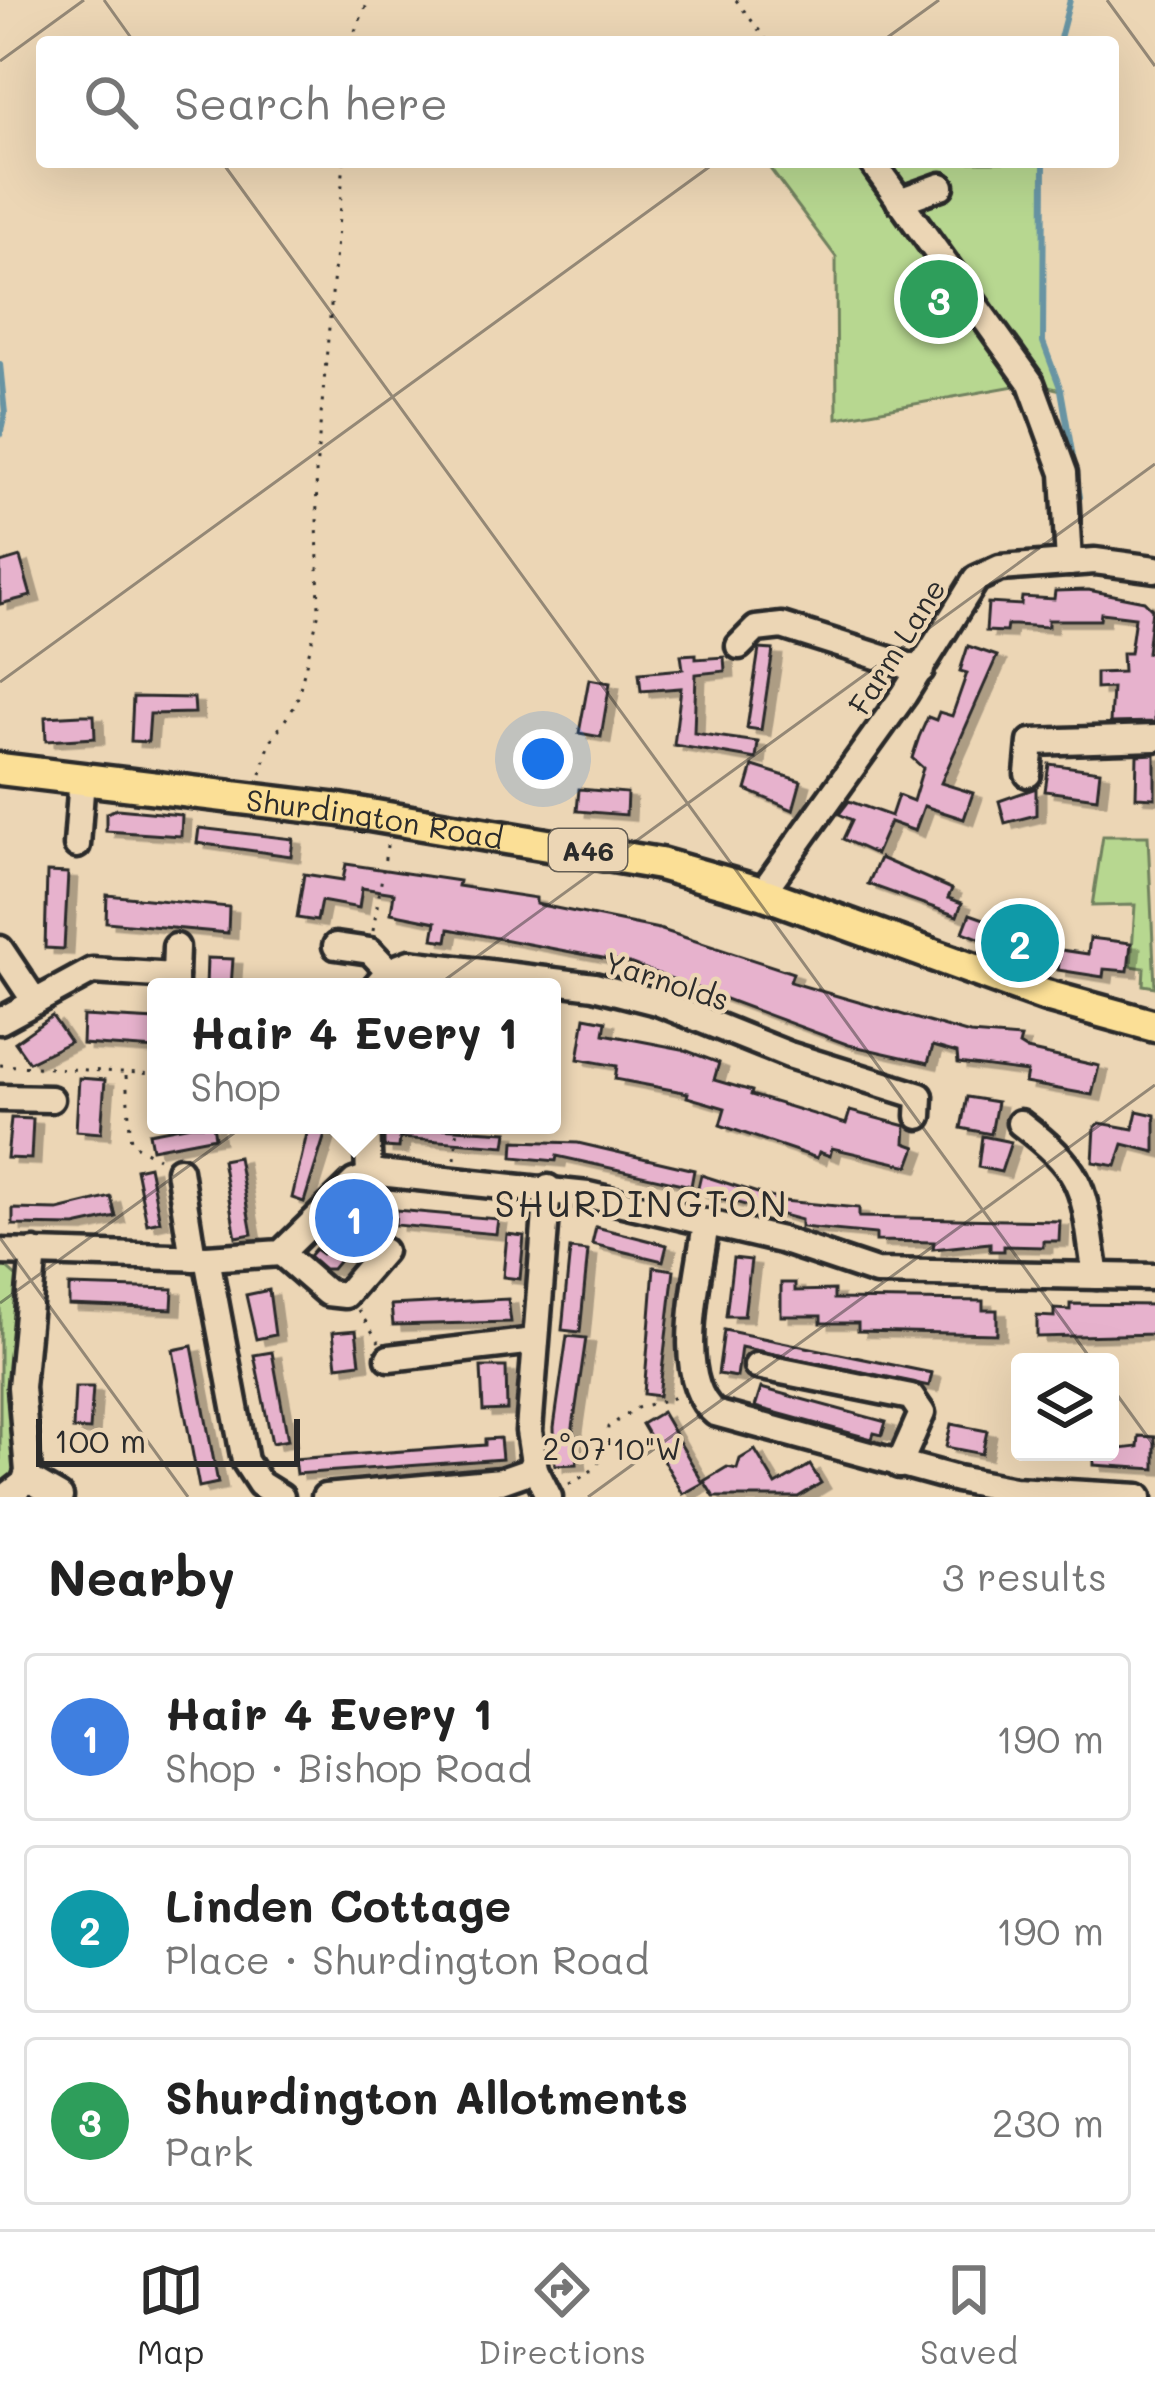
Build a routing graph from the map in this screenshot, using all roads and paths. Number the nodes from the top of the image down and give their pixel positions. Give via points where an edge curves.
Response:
1 (369, 0) edge
2 (736, 0) edge
3 (353, 36) edge
4 (763, 36) edge
5 (343, 168) edge
6 (876, 168) edge
7 (941, 186) dead end
8 (899, 201) junction
9 (1069, 563) junction
10 (1155, 569) edge
11 (739, 646) dead end
12 (922, 670) junction
13 (1155, 738) edge
14 (264, 758) dead end
15 (0, 769) edge
16 (1028, 774) dead end
17 (82, 778) junction
18 (392, 818) junction
19 (76, 844) dead end
20 (762, 893) junction
21 (336, 946) dead end
22 (176, 947) dead end
23 (0, 949) edge
24 (370, 951) junction
25 (150, 978) edge
26 (175, 978) edge
27 (382, 978) edge
28 (384, 978) edge
29 (479, 978) edge
30 (561, 984) edge
31 (34, 1000) junction
32 (0, 1021) edge
33 (1155, 1026) edge
34 (0, 1065) edge
35 (147, 1074) edge
36 (126, 1075) junction
37 (0, 1082) edge
38 (921, 1095) dead end
39 (0, 1098) edge
40 (51, 1099) dead end
41 (1020, 1123) dead end
42 (366, 1134) edge
43 (457, 1134) edge
44 (178, 1170) joint
45 (453, 1178) junction
46 (355, 1184) junction
47 (548, 1188) junction
48 (706, 1222) junction
49 (383, 1251) joint
50 (0, 1252) edge
51 (34, 1252) junction
52 (281, 1253) junction
53 (200, 1258) junction
54 (1096, 1276) junction
55 (1155, 1276) edge
56 (345, 1295) junction
57 (535, 1341) junction
58 (389, 1358) joint
59 (757, 1366) dead end
60 (694, 1387) junction
61 (899, 1465) junction
62 (535, 1469) junction
63 (27, 1478) junction
64 (549, 1496) edge
65 (6, 1497) edge
66 (59, 1497) edge
67 (281, 1497) edge
68 (325, 1497) edge
69 (1139, 1497) edge

1 - 3 path
2 - 4 path
5 - 14 path via 316,471 319,613 296,704
6 - 8 street
7 - 8 street
8 - 9 street via 1031,383 1064,472
9 - 10 street, Farm Lane
9 - 12 street, Farm Lane via 1000,568 976,579
11 - 12 street via 756,629 782,626
12 - 20 street, Farm Lane
13 - 16 street via 1031,742
15 - 17 main road, Shurdington Road / A46
17 - 18 main road, Shurdington Road / A46
17 - 19 street
18 - 20 main road, Shurdington Road / A46 via 660,864
18 - 24 path
20 - 33 main road, Shurdington Road / A46 via 1046,996
21 - 24 street
22 - 26 street
23 - 31 street
24 - 27 street, Yarnolds
25 - 31 street via 92,971
28 - 29 street, Yarnolds via 410,962
30 - 38 street, Yarnolds via 657,1002 789,1055
31 - 32 street
34 - 36 path
34 - 37 path
35 - 36 path
36 - 44 path via 131,1143
39 - 40 street
41 - 54 street via 1076,1173
42 - 46 street
43 - 45 path
44 - 53 street
45 - 46 street
45 - 47 street
46 - 49 path via 389,1223
46 - 52 street
47 - 48 street
47 - 57 street
48 - 54 street via 876,1272
48 - 60 street via 690,1359
49 - 56 street
50 - 51 street
51 - 53 street
51 - 63 street via 20,1387
52 - 53 street
52 - 56 street via 327,1293
53 - 67 street via 244,1461
54 - 55 street
56 - 58 path
57 - 58 street
57 - 62 street
59 - 61 street via 911,1396 922,1413
60 - 61 street via 724,1418
60 - 64 path via 608,1427 597,1469
61 - 69 street via 1014,1490
62 - 64 street
62 - 68 street via 501,1481
63 - 65 street
63 - 66 street

